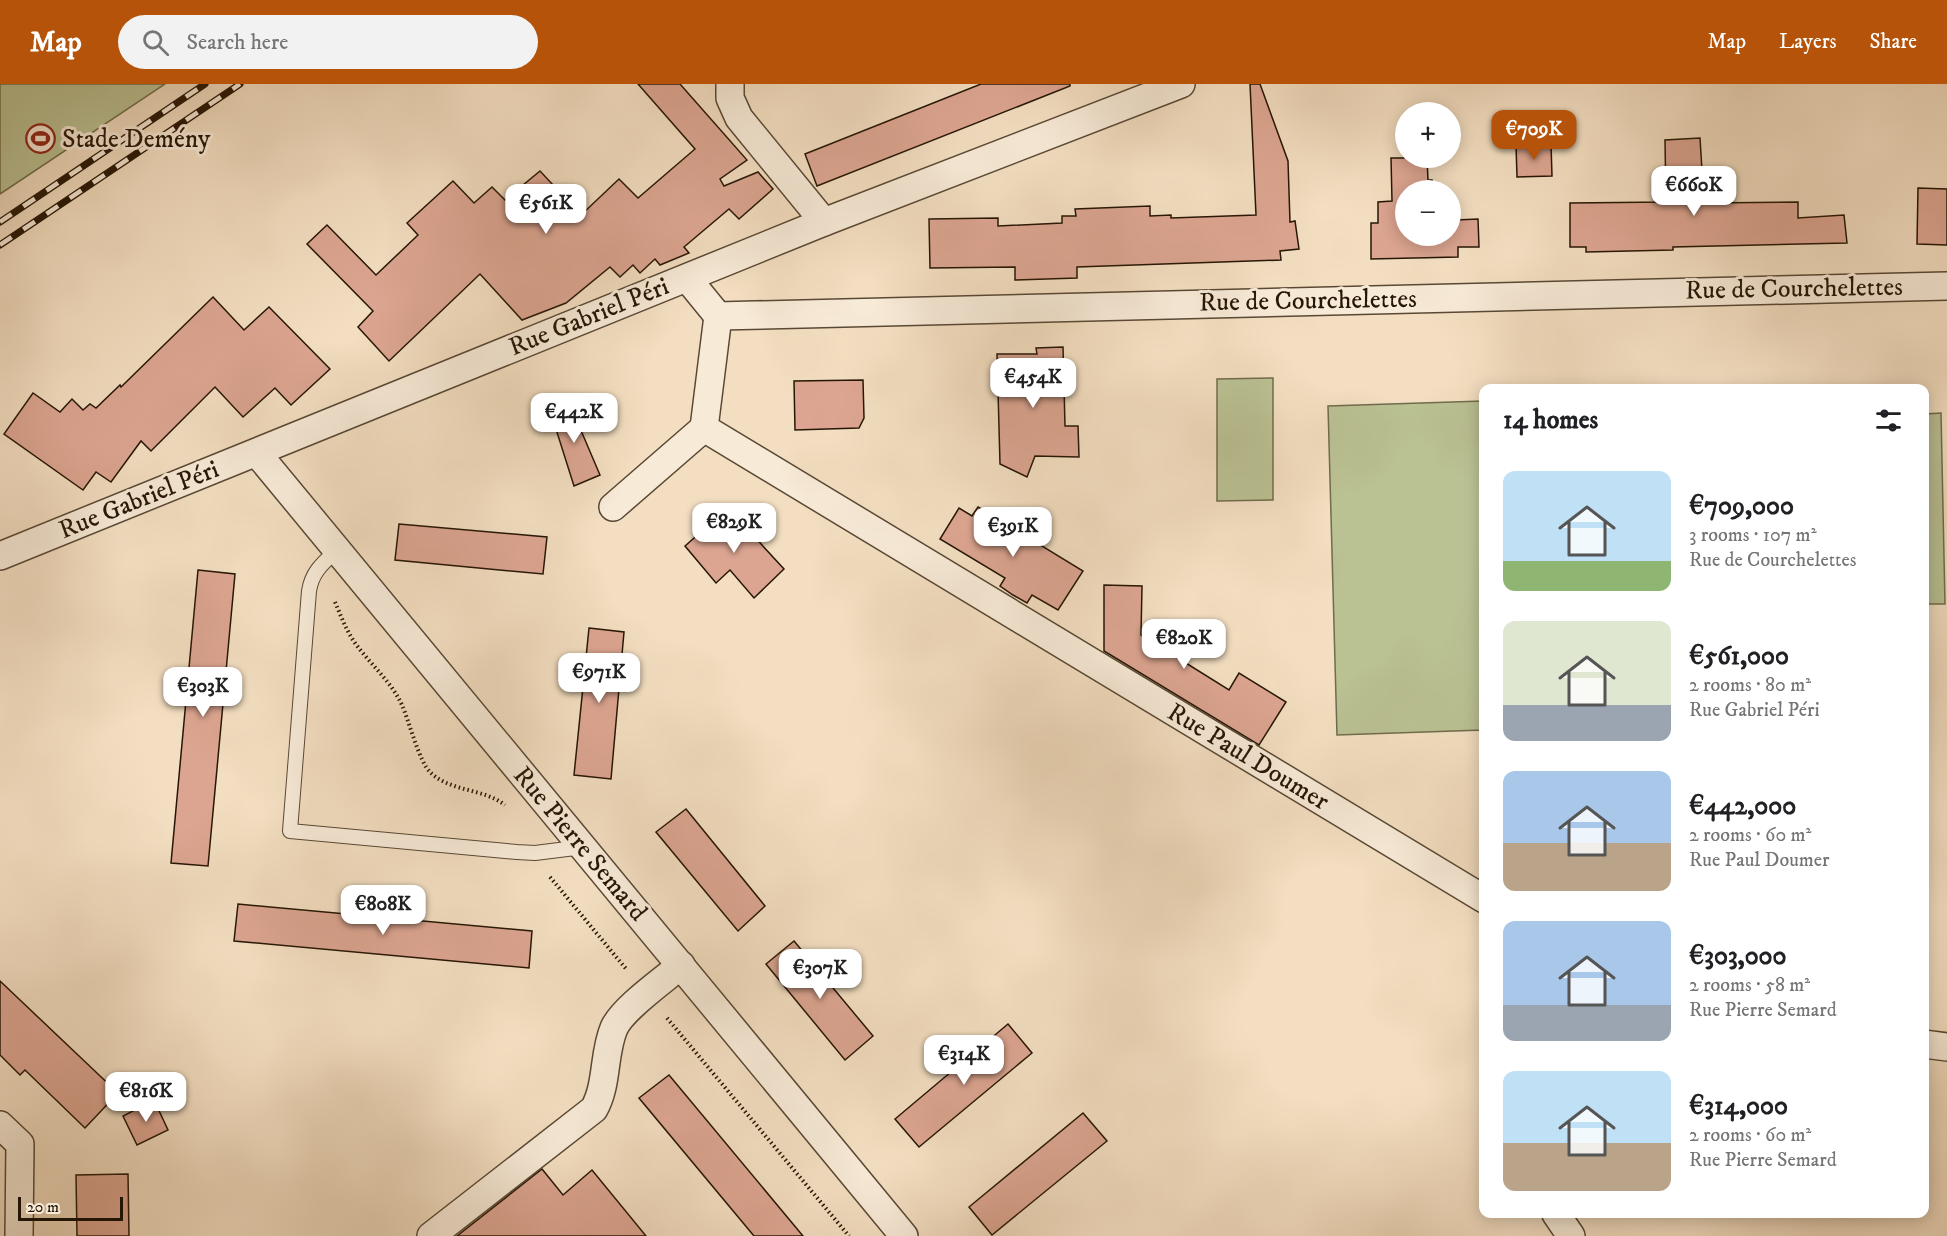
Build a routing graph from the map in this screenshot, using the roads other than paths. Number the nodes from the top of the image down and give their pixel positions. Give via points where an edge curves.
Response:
1 (730, 84) edge
2 (1181, 84) edge
3 (824, 222) junction
4 (687, 278) junction
5 (1947, 286) edge
6 (718, 315) junction
7 (704, 428) junction
8 (256, 453) junction
9 (614, 507) dead end
10 (336, 551) junction
11 (0, 556) edge
12 (583, 847) junction
13 (1479, 896) edge
14 (681, 965) junction
15 (1929, 1045) edge
16 (1947, 1047) edge
17 (0, 1125) edge
18 (1559, 1218) edge
19 (19, 1236) edge
20 (431, 1236) edge
21 (904, 1236) edge
22 (1571, 1236) edge

1 - 3 street via 730,98 739,118
2 - 3 street, Rue Gabriel Péri
3 - 4 street, Rue Gabriel Péri
4 - 6 street
4 - 8 street, Rue Gabriel Péri
5 - 6 street, Rue de Courchelettes
6 - 7 street
7 - 9 street
7 - 13 street, Rue Paul Doumer
8 - 10 street, Rue Pierre Semard
8 - 11 street, Rue Gabriel Péri
10 - 12 street, Rue Pierre Semard
10 - 12 lane via 316,569 309,591 290,831 535,853
12 - 14 street, Rue Pierre Semard
14 - 20 street via 623,1015 614,1028 601,1096 594,1108
14 - 21 street, Rue Pierre Semard
15 - 16 street
17 - 19 street via 20,1144
18 - 22 street

